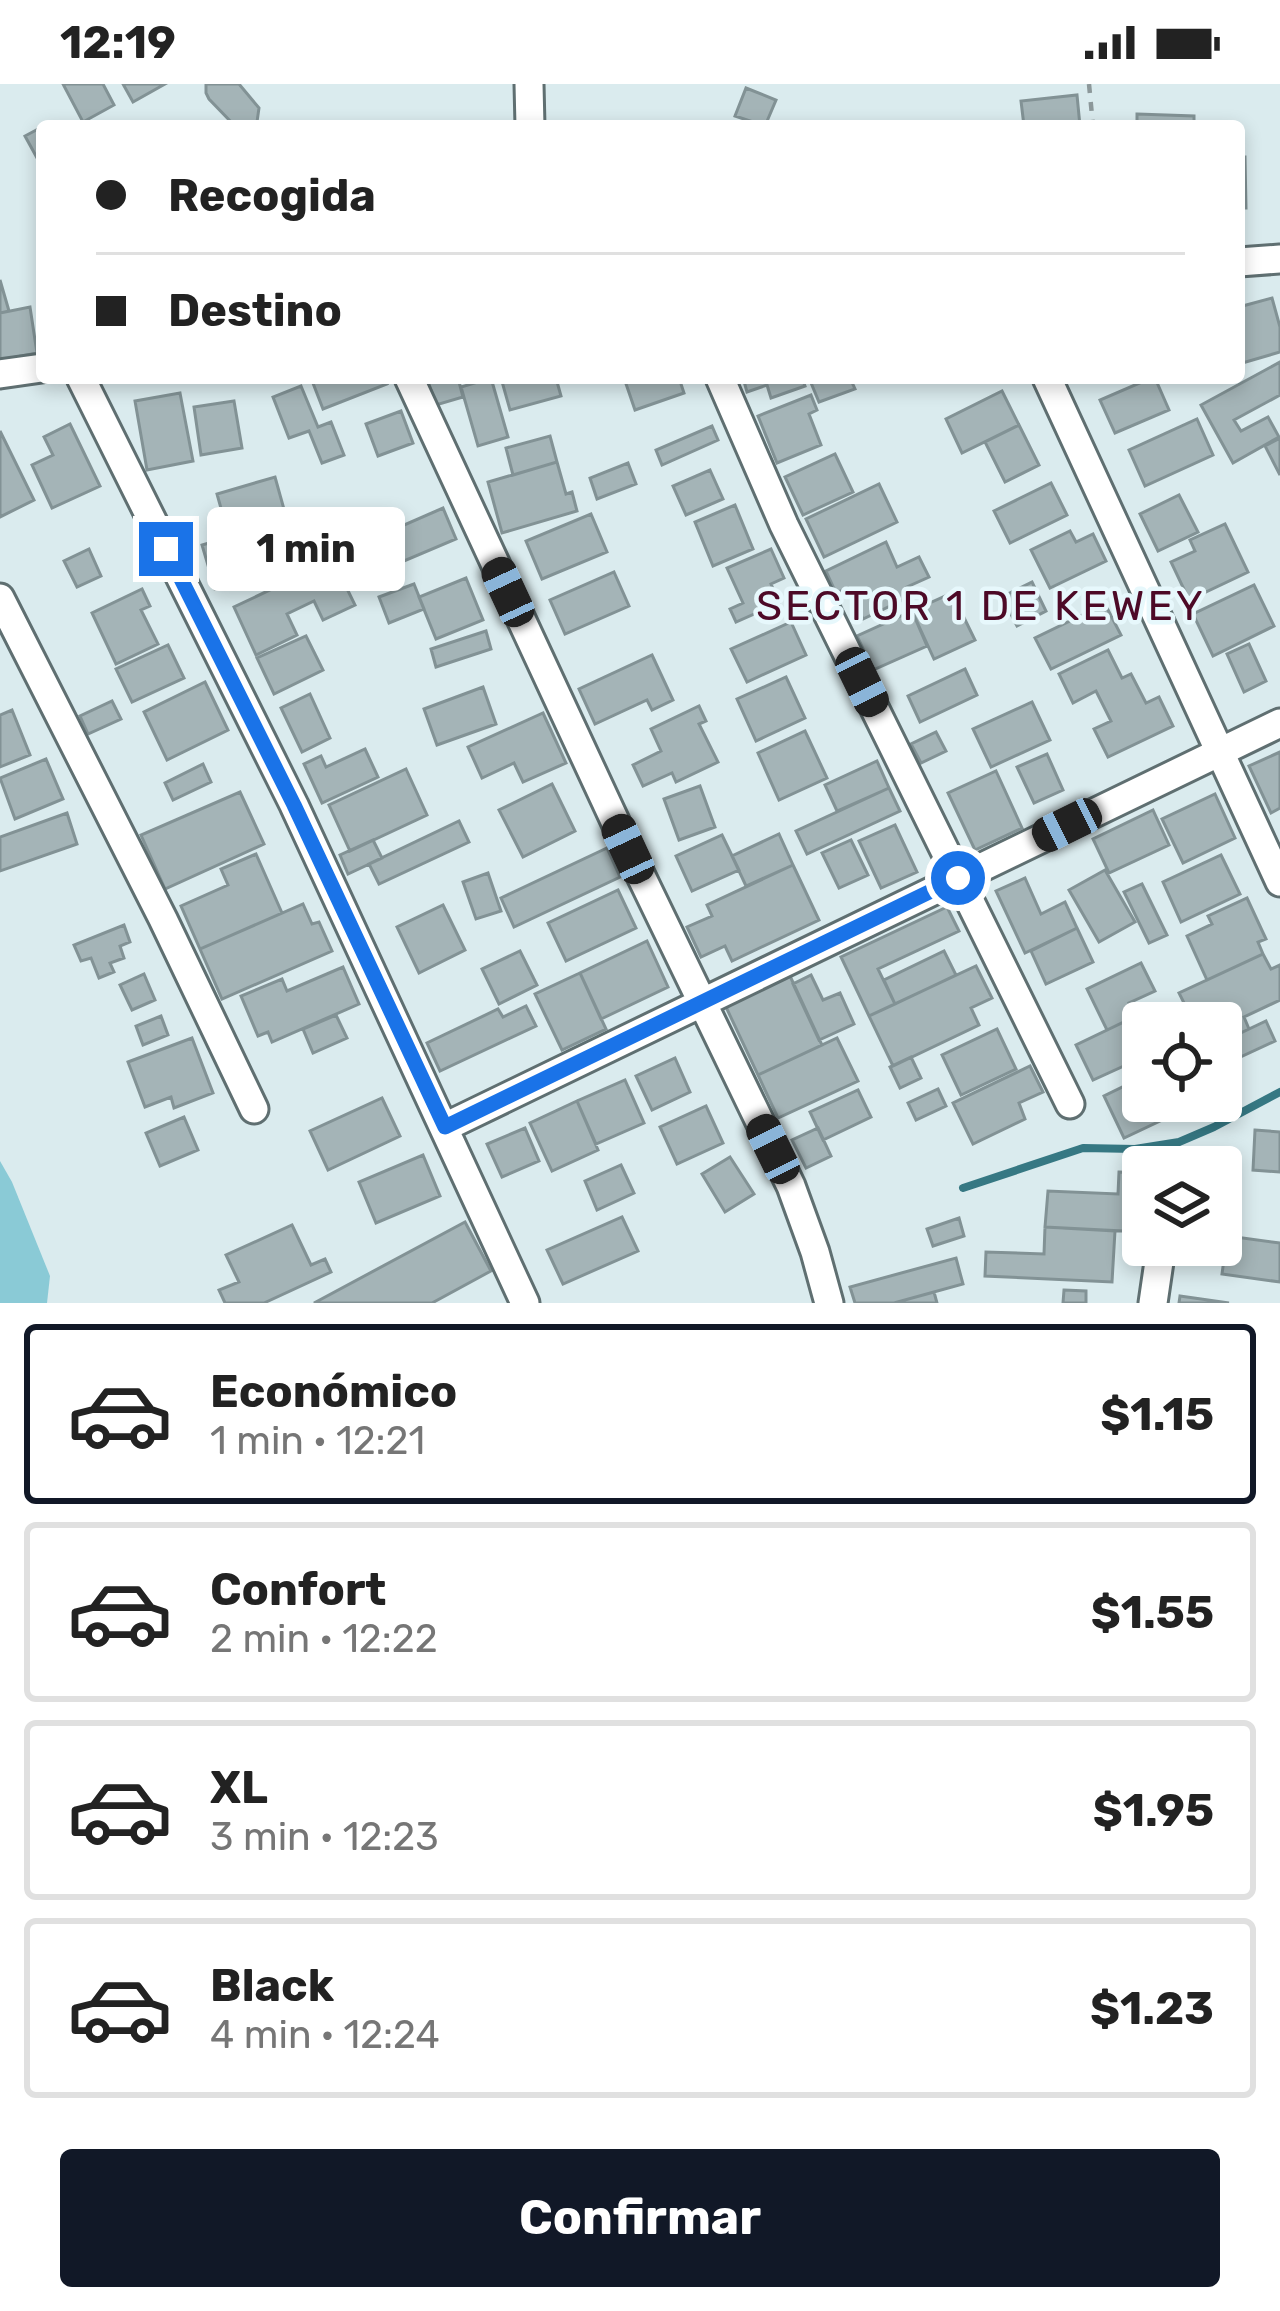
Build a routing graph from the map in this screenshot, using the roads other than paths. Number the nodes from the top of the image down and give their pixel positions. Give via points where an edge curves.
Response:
1 (529, 84) edge
2 (530, 120) edge
3 (1280, 259) edge
4 (1245, 262) edge
5 (36, 369) edge
6 (0, 374) edge
7 (84, 384) edge
8 (412, 384) edge
9 (723, 384) edge
10 (1050, 384) edge
11 (0, 598) edge
12 (1280, 723) edge
13 (1220, 752) junction
14 (958, 878) junction
15 (1280, 882) edge
16 (702, 1002) junction
17 (1070, 1104) dead end
18 (254, 1109) dead end
19 (445, 1127) junction
20 (1158, 1266) edge
21 (525, 1303) edge
22 (829, 1303) edge
23 (1153, 1303) edge

1 - 2 street
3 - 4 street
5 - 6 street
7 - 19 street
8 - 16 street
9 - 14 street
10 - 13 street
11 - 18 street
12 - 13 street
13 - 14 street
13 - 15 street
14 - 16 street
14 - 17 street
16 - 19 street
16 - 22 street via 790,1186
19 - 21 street
20 - 23 street

